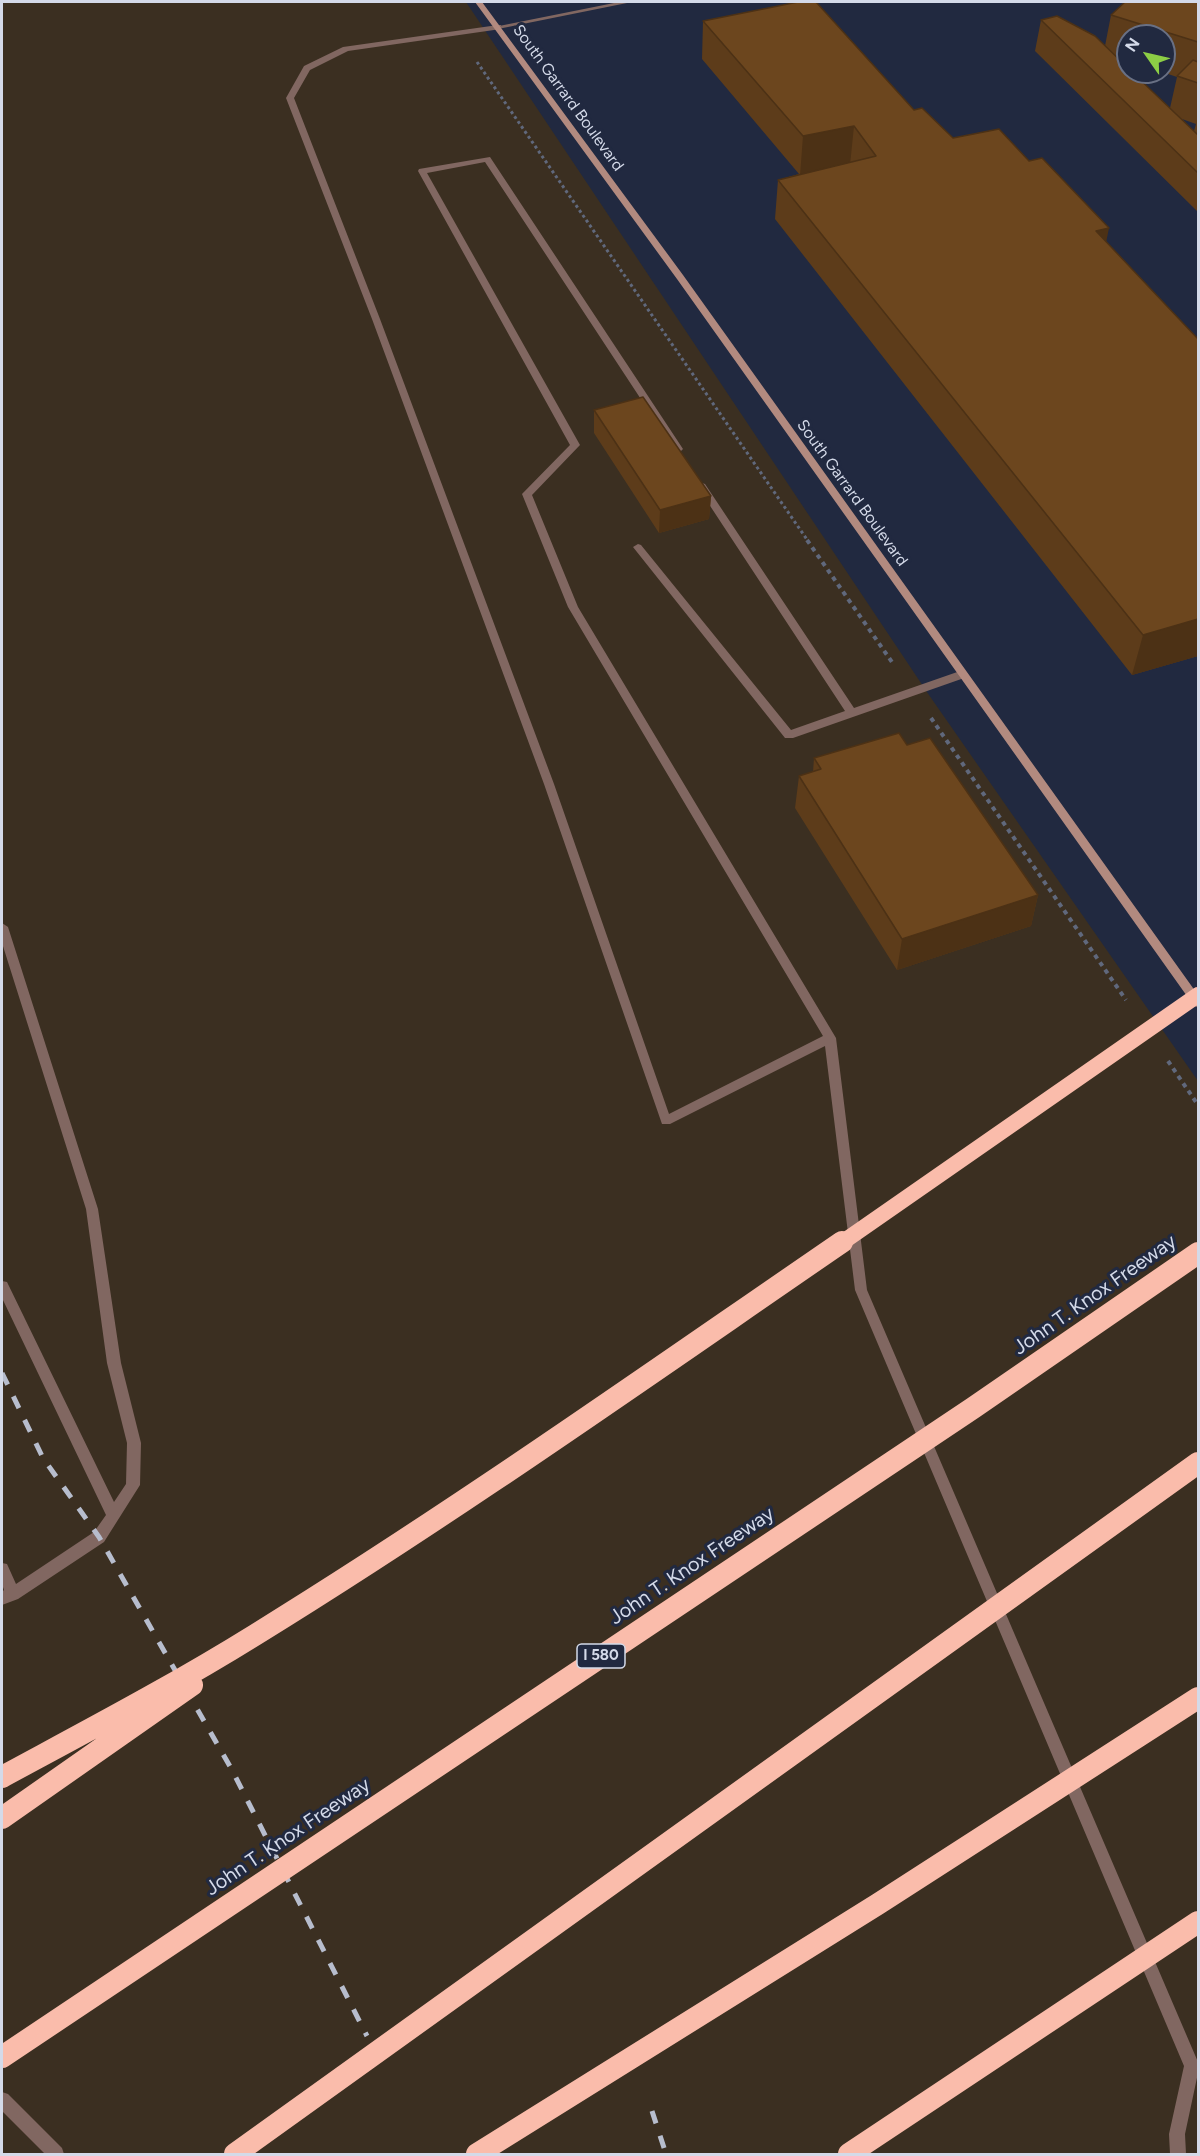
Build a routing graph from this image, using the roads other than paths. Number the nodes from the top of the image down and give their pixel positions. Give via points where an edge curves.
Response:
1 (479, 2) edge
2 (628, 2) edge
3 (498, 27) junction
4 (683, 456) edge
5 (696, 476) edge
6 (638, 547) dead end
7 (963, 674) junction
8 (852, 713) junction
9 (2, 927) edge
10 (1198, 995) edge
11 (1198, 1003) edge
12 (830, 1038) junction
13 (1198, 1253) edge
14 (2, 1286) edge
15 (1198, 1462) edge
16 (113, 1515) junction
17 (2, 1569) edge
18 (344, 1579) junction
19 (7, 1596) edge
20 (1198, 1698) edge
21 (2, 1777) edge
22 (2, 1818) edge
23 (1198, 1922) edge
24 (2, 2057) edge
25 (2, 2100) edge
26 (56, 2154) edge
27 (235, 2154) edge
28 (477, 2154) edge
29 (849, 2154) edge
30 (1178, 2154) edge

1 - 3 street, South Garrard Boulevard
2 - 3 street
3 - 7 street, South Garrard Boulevard
3 - 12 street via 346,49 308,68 290,98 545,773 666,1121
4 - 12 street via 487,159 422,171 574,445 527,494 573,607
5 - 8 street
6 - 8 street via 789,735
7 - 8 street
7 - 11 street, South Garrard Boulevard
9 - 16 street via 92,1209 114,1363 134,1443 132,1485
10 - 18 highway, bridge via 855,1234
12 - 30 street via 861,1290 1192,2066 1177,2133
13 - 24 highway, John T. Knox Freeway / I 580, bridge
14 - 16 street
15 - 27 highway, bridge
16 - 19 street via 99,1537
17 - 19 street
18 - 21 highway, bridge via 156,1694
18 - 22 highway, bridge
20 - 28 highway, bridge via 878,1904
23 - 29 highway, bridge
25 - 26 street

